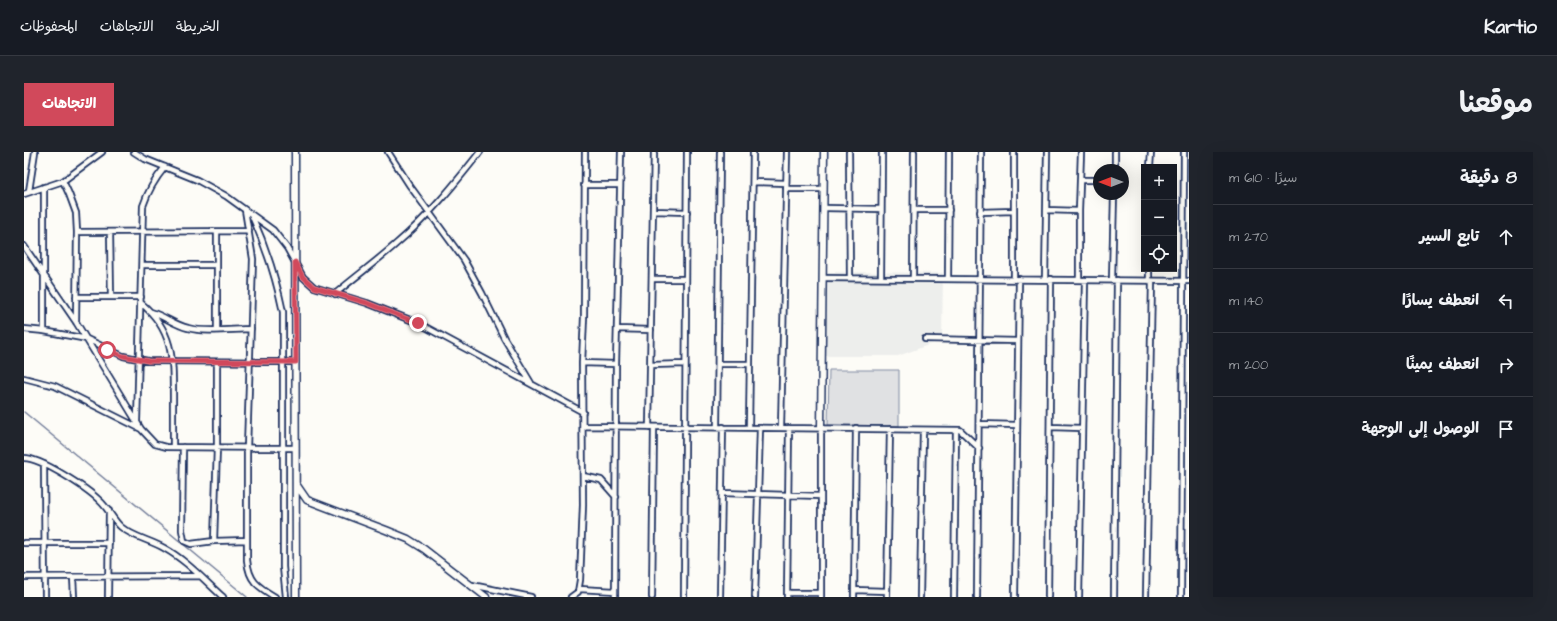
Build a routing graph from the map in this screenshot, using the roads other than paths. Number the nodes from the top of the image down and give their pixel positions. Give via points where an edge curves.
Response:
1 (34, 152) edge
2 (102, 152) edge
3 (134, 152) edge
4 (295, 152) edge
5 (388, 152) edge
6 (480, 152) edge
7 (585, 152) edge
8 (621, 152) edge
9 (654, 152) edge
10 (687, 152) edge
11 (720, 152) edge
12 (753, 152) edge
13 (787, 152) edge
14 (824, 152) edge
15 (849, 152) edge
16 (882, 152) edge
17 (914, 152) edge
18 (949, 152) edge
19 (981, 152) edge
20 (1014, 152) edge
21 (1047, 152) edge
22 (1081, 152) edge
23 (1115, 152) edge
24 (1151, 152) edge
25 (1184, 152) edge
26 (1115, 164) edge
27 (1150, 164) edge
28 (165, 167) junction
29 (1080, 180) junction
30 (1093, 180) edge
31 (63, 181) junction
32 (753, 182) junction
33 (786, 183) junction
34 (584, 185) junction
35 (619, 185) junction
36 (44, 187) junction
37 (786, 189) junction
38 (824, 189) junction
39 (29, 191) junction
40 (24, 194) edge
41 (1114, 200) edge
42 (824, 208) junction
43 (850, 209) junction
44 (881, 209) junction
45 (245, 210) junction
46 (914, 210) junction
47 (949, 210) junction
48 (1046, 210) junction
49 (654, 211) junction
50 (1014, 211) junction
51 (1079, 211) junction
52 (430, 212) junction
53 (687, 212) junction
54 (980, 212) junction
55 (252, 214) junction
56 (249, 231) junction
57 (77, 232) junction
58 (110, 232) junction
59 (142, 232) junction
60 (217, 232) junction
61 (24, 246) edge
62 (295, 262) junction
63 (142, 265) junction
64 (217, 266) junction
65 (1149, 272) edge
66 (44, 274) junction
67 (850, 277) junction
68 (881, 277) junction
69 (823, 278) junction
70 (913, 278) junction
71 (980, 278) junction
72 (652, 279) junction
73 (686, 279) junction
74 (948, 279) junction
75 (1017, 279) junction
76 (1044, 279) junction
77 (1051, 279) junction
78 (1082, 280) junction
79 (1114, 280) junction
80 (1150, 281) junction
81 (1183, 281) junction
82 (1189, 281) edge
83 (335, 294) junction
84 (76, 297) junction
85 (111, 297) junction
86 (141, 297) junction
87 (141, 304) junction
88 (151, 312) junction
89 (76, 322) junction
90 (218, 329) junction
91 (251, 329) junction
92 (617, 329) junction
93 (24, 330) edge
94 (651, 330) junction
95 (44, 331) junction
96 (87, 339) junction
97 (925, 339) dead end
98 (980, 340) junction
99 (1018, 341) junction
100 (138, 360) junction
101 (173, 362) junction
102 (217, 362) junction
103 (250, 362) junction
104 (283, 362) junction
105 (296, 362) junction
106 (582, 363) junction
107 (616, 364) junction
108 (685, 364) junction
109 (718, 364) junction
110 (750, 364) junction
111 (651, 365) junction
112 (24, 378) edge
113 (531, 384) junction
114 (582, 412) junction
115 (137, 421) junction
116 (979, 424) junction
117 (1017, 425) junction
118 (583, 426) junction
119 (617, 427) junction
120 (652, 427) junction
121 (685, 427) junction
122 (717, 427) junction
123 (723, 427) junction
124 (749, 427) junction
125 (1050, 427) junction
126 (760, 428) junction
127 (781, 428) junction
128 (789, 428) junction
129 (821, 428) junction
130 (856, 428) junction
131 (1082, 428) junction
132 (141, 429) junction
133 (890, 429) junction
134 (923, 430) junction
135 (956, 430) junction
136 (173, 447) junction
137 (183, 447) junction
138 (217, 447) junction
139 (247, 448) junction
140 (282, 448) junction
141 (296, 448) junction
142 (979, 448) junction
143 (24, 458) edge
144 (44, 464) junction
145 (583, 476) junction
146 (296, 484) junction
147 (722, 493) junction
148 (758, 494) junction
149 (788, 495) junction
150 (821, 496) junction
151 (616, 497) junction
152 (109, 511) junction
153 (247, 540) junction
154 (214, 541) junction
155 (109, 542) junction
156 (24, 543) edge
157 (44, 543) junction
158 (200, 576) junction
159 (24, 577) edge
160 (44, 577) junction
161 (73, 577) junction
162 (108, 577) junction
163 (470, 584) junction
164 (579, 589) junction
165 (854, 590) junction
166 (616, 591) junction
167 (887, 591) junction
168 (787, 595) edge
169 (821, 595) edge
170 (45, 597) edge
171 (74, 597) edge
172 (108, 597) edge
173 (223, 597) edge
174 (275, 597) edge
175 (286, 597) edge
176 (296, 597) edge
177 (486, 597) edge
178 (531, 597) edge
179 (571, 597) edge
180 (615, 597) edge
181 (652, 597) edge
182 (684, 597) edge
183 (720, 597) edge
184 (755, 597) edge
185 (854, 597) edge
186 (887, 597) edge
187 (920, 597) edge
188 (954, 597) edge
189 (978, 597) edge
190 (1015, 597) edge
191 (1048, 597) edge
192 (1079, 597) edge
193 (1114, 597) edge
194 (1146, 597) edge
195 (1181, 597) edge

1 - 39 street
2 - 31 street
3 - 28 street
4 - 62 street
5 - 52 street
6 - 52 street
7 - 34 street
8 - 35 street
9 - 49 street
10 - 53 street
11 - 109 street
12 - 32 street
13 - 33 street
14 - 38 street
15 - 43 street
16 - 44 street
17 - 46 street
18 - 47 street
19 - 54 street
20 - 50 street
21 - 48 street
22 - 29 street
23 - 26 street
24 - 27 street
25 - 81 street
28 - 45 street via 220,192
28 - 59 street via 147,193 143,206
29 - 30 street
29 - 51 street
31 - 36 street
31 - 57 street via 76,213
32 - 33 street
32 - 110 street
33 - 37 street
34 - 35 street
34 - 106 street
35 - 92 street
36 - 39 street
36 - 66 street
37 - 38 street
37 - 127 street
38 - 42 street
39 - 40 street
41 - 79 street
42 - 43 street
42 - 69 street
43 - 44 street
43 - 67 street
44 - 68 street
45 - 55 street
45 - 56 street
46 - 47 street
46 - 70 street
47 - 74 street
48 - 51 street
48 - 76 street
49 - 53 street
49 - 72 street
50 - 54 street
50 - 75 street
51 - 78 street
52 - 83 street via 396,244
52 - 113 street via 464,260
53 - 73 street
54 - 71 street
55 - 62 street via 273,230
55 - 104 street via 275,277 280,300
56 - 60 street
56 - 91 street via 253,259
57 - 58 street
57 - 84 street
58 - 59 street
58 - 85 street
59 - 60 street
59 - 63 street
60 - 64 street
61 - 66 street
62 - 83 street via 303,277 314,287
62 - 105 street
63 - 64 street
63 - 86 street
64 - 90 street
65 - 80 street
66 - 89 street
66 - 95 street
67 - 68 street
67 - 69 street
68 - 70 street
69 - 129 street
70 - 74 street
71 - 74 street
71 - 75 street
71 - 98 street
72 - 73 street
72 - 94 street
73 - 108 street
75 - 76 street
75 - 99 street
76 - 77 street
77 - 78 street
77 - 125 street
78 - 79 street
78 - 131 street
79 - 80 street
79 - 193 street
80 - 81 street
80 - 194 street
81 - 82 street
81 - 195 street
83 - 113 street via 367,303 418,323
84 - 85 street
84 - 89 street
85 - 86 street
86 - 87 street
87 - 88 street
87 - 100 street
88 - 90 street via 187,328
88 - 101 street via 165,333
89 - 96 street
90 - 91 street
91 - 103 street
92 - 94 street
92 - 107 street
93 - 95 street
94 - 111 street
95 - 96 street
96 - 100 street via 107,350
96 - 115 street
97 - 98 street
98 - 99 street
98 - 116 street
99 - 117 street
100 - 101 street
100 - 115 street
101 - 102 street
101 - 136 street
102 - 103 street
102 - 138 street
103 - 104 street
103 - 139 street
104 - 105 street
104 - 140 street
105 - 141 street
106 - 107 street
106 - 114 street
107 - 119 street
108 - 111 street
108 - 121 street
109 - 110 street
109 - 122 street
110 - 124 street
111 - 120 street
112 - 132 street via 55,386
113 - 114 street
114 - 118 street
115 - 132 street
116 - 117 street
116 - 142 street
117 - 190 street
118 - 119 street
118 - 145 street
119 - 120 street
119 - 151 street
120 - 121 street
120 - 181 street
121 - 122 street
121 - 182 street
122 - 123 street
123 - 124 street
123 - 147 street
124 - 126 street
125 - 131 street
125 - 191 street
126 - 127 street
126 - 148 street
127 - 128 street
128 - 129 street
128 - 149 street
129 - 130 street
129 - 150 street
130 - 133 street
130 - 165 street
131 - 192 street
132 - 136 street via 155,444
133 - 134 street
133 - 167 street
134 - 135 street
134 - 187 street
135 - 142 street via 960,430
135 - 188 street
136 - 137 street
137 - 138 street
137 - 154 street via 182,536 184,541 191,544
138 - 139 street
138 - 154 street
139 - 140 street
139 - 153 street
140 - 141 street
140 - 175 street via 283,567
141 - 146 street
142 - 189 street
143 - 144 street
144 - 152 street via 89,491
144 - 157 street
145 - 151 street via 601,480
145 - 164 street
146 - 163 street via 307,500 408,539
146 - 176 street
147 - 148 street
147 - 183 street
148 - 149 street
148 - 184 street
149 - 150 street
149 - 168 street
150 - 169 street
151 - 166 street
152 - 155 street
152 - 158 street via 120,527 164,548
153 - 154 street
153 - 174 street via 248,571 251,578 256,585
155 - 157 street
155 - 162 street
156 - 157 street
157 - 160 street
158 - 162 street
158 - 173 street
159 - 160 street
160 - 161 street
160 - 170 street
161 - 162 street
161 - 171 street
162 - 172 street
163 - 177 street
163 - 178 street
164 - 166 street
164 - 179 street
165 - 167 street
165 - 185 street
166 - 180 street
167 - 186 street
168 - 169 street

